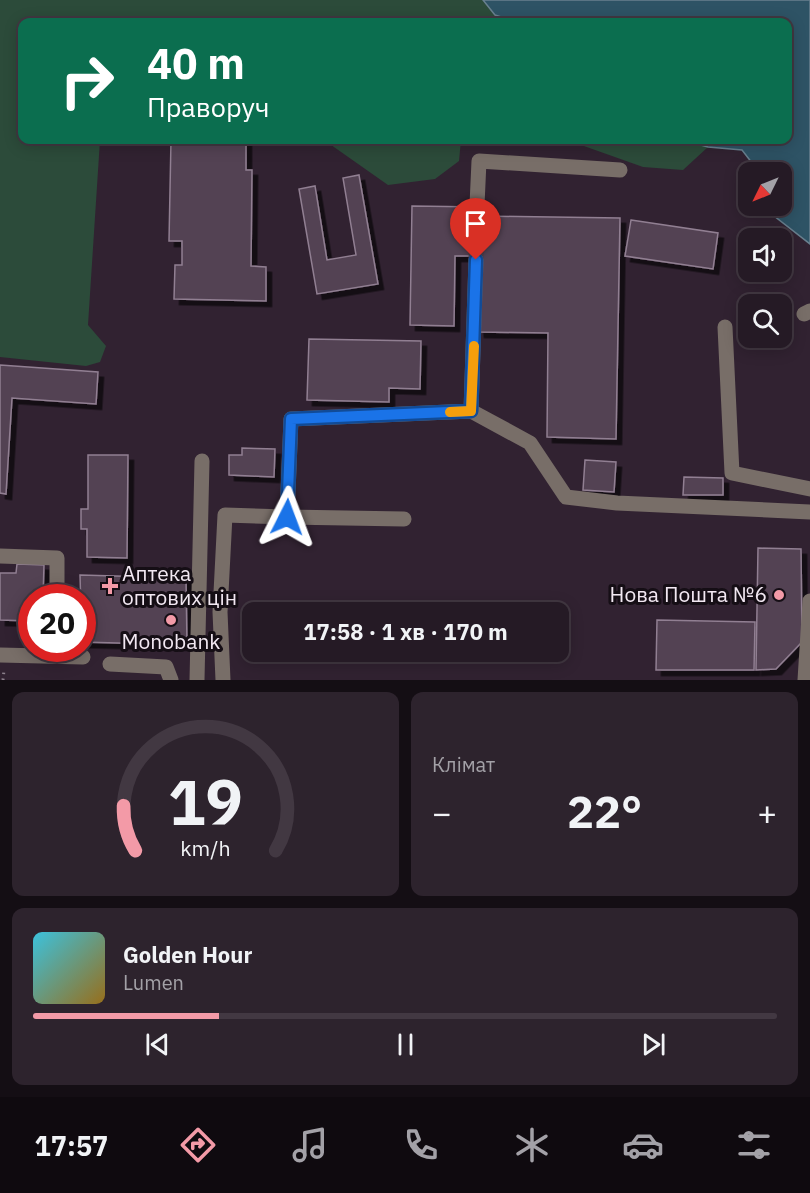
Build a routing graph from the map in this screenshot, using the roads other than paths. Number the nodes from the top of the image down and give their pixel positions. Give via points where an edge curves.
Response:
1 (620, 170) dead end
2 (477, 205) tunnel mouth
3 (476, 260) tunnel mouth
4 (725, 327) dead end
5 (471, 411) junction
6 (202, 461) dead end
7 (810, 489) edge
8 (810, 512) edge
9 (287, 517) junction
10 (404, 519) dead end
11 (0, 556) edge
12 (57, 584) edge
13 (810, 601) edge
14 (18, 654) edge
15 (0, 655) edge
16 (110, 664) dead end
17 (171, 680) edge
18 (197, 680) edge
19 (223, 680) edge
20 (805, 680) edge

1 - 2 lane via 479,161
3 - 5 lane
4 - 7 lane via 732,473
5 - 8 lane via 530,443 567,497
5 - 9 lane via 291,419
6 - 18 lane
9 - 10 lane
9 - 19 lane via 225,514 220,612
11 - 12 lane via 57,558
13 - 20 lane
14 - 15 lane
16 - 17 lane via 166,667

